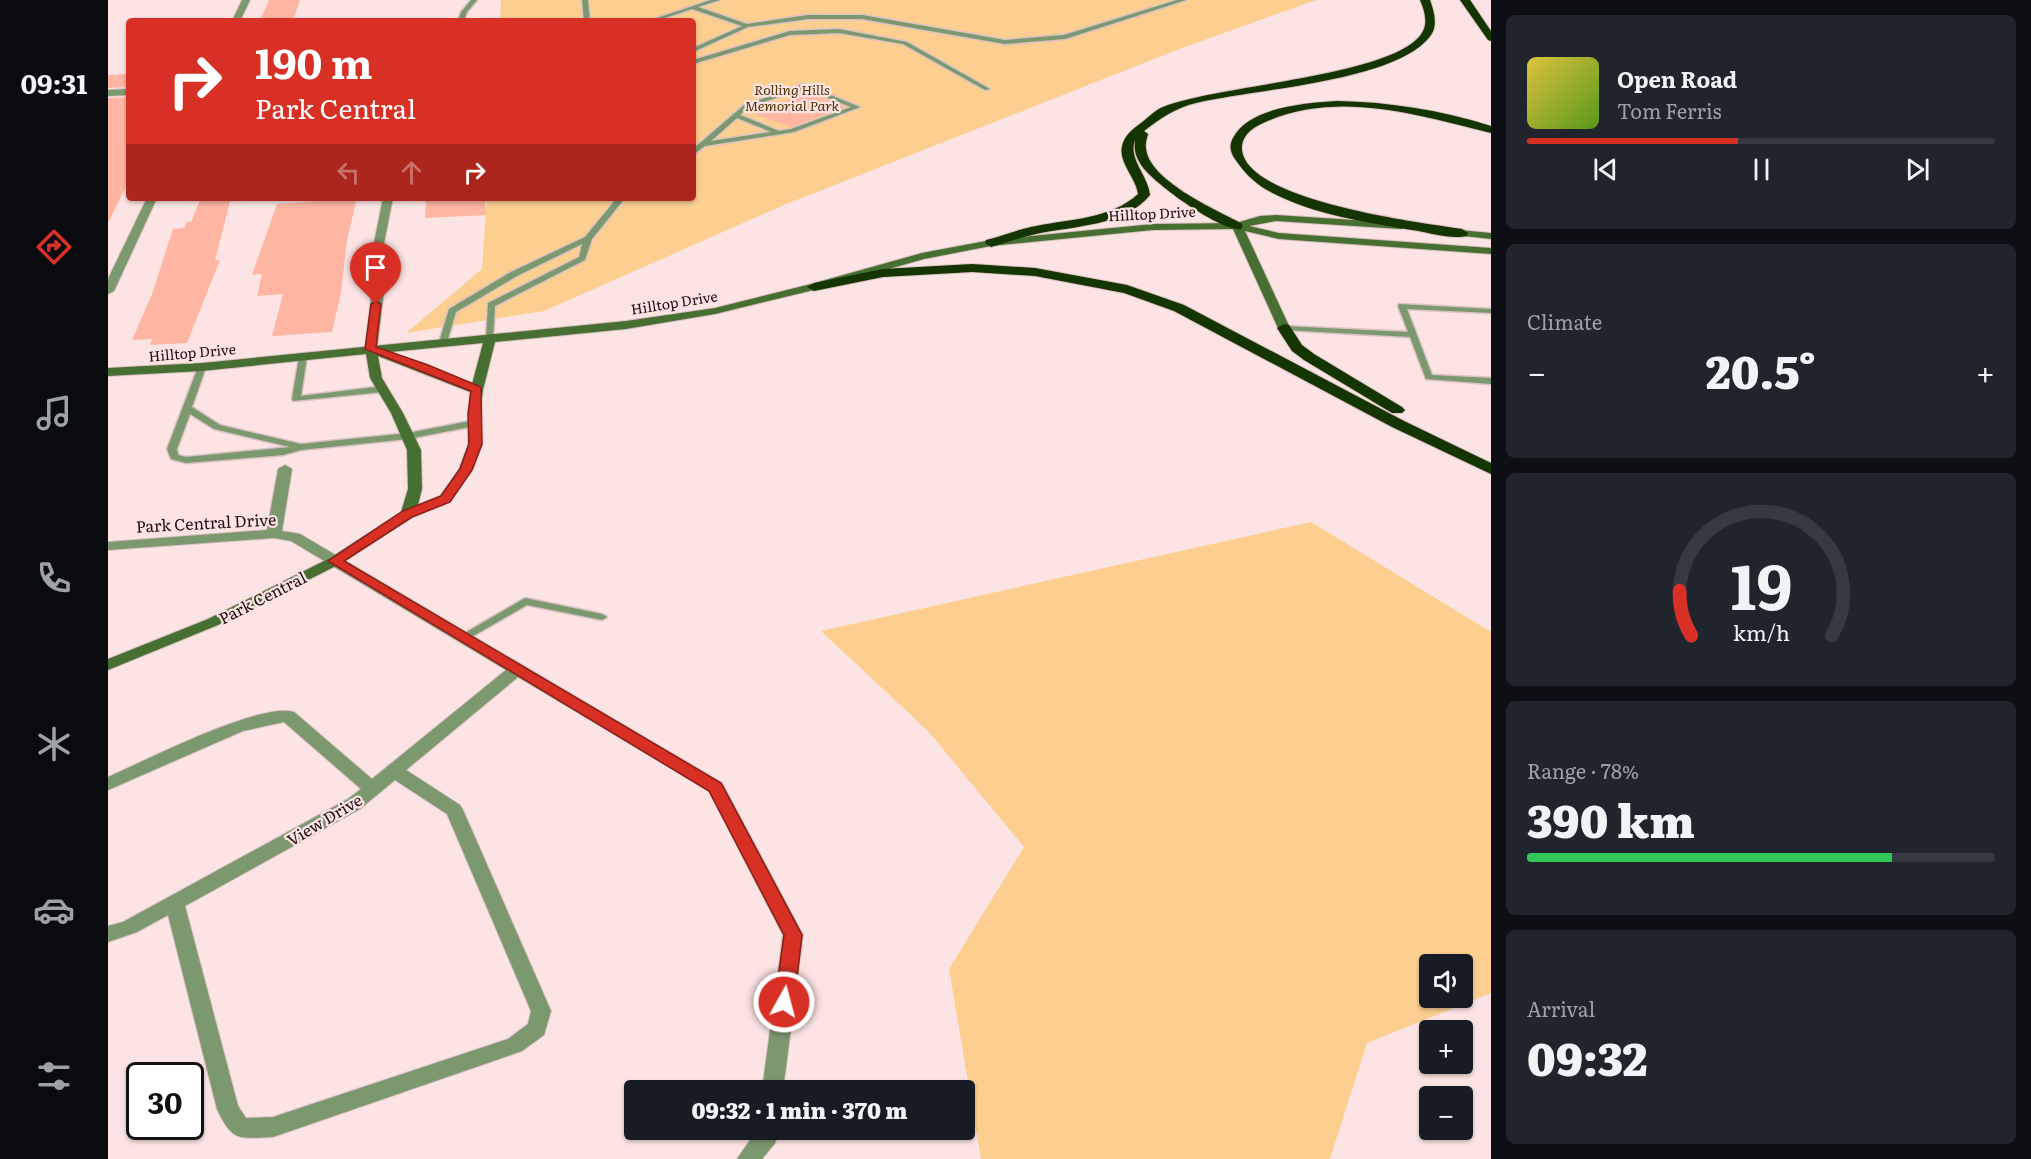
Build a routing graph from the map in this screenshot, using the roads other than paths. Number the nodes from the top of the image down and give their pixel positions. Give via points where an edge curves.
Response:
1 (246, 0) edge
2 (474, 0) edge
3 (585, 0) edge
4 (717, 0) edge
5 (1183, 0) edge
6 (1425, 0) edge
7 (1465, 0) edge
8 (692, 7) junction
9 (237, 18) edge
10 (462, 18) edge
11 (587, 18) edge
12 (660, 18) edge
13 (747, 26) junction
14 (1491, 38) edge
15 (696, 49) edge
16 (696, 61) edge
17 (987, 89) dead end
18 (126, 92) edge
19 (108, 93) edge
20 (735, 115) junction
21 (1147, 124) junction
22 (1491, 130) edge
23 (779, 133) junction
24 (703, 144) junction
25 (696, 150) edge
26 (151, 201) edge
27 (387, 201) edge
28 (619, 201) edge
29 (1238, 226) junction
30 (1462, 233) junction
31 (1491, 236) edge
32 (588, 239) junction
33 (991, 243) junction
34 (1491, 251) edge
35 (814, 287) junction
36 (108, 291) edge
37 (1491, 311) edge
38 (1284, 328) junction
39 (1413, 335) junction
40 (490, 339) junction
41 (443, 342) junction
42 (371, 349) junction
43 (303, 357) junction
44 (202, 367) junction
45 (108, 372) edge
46 (1491, 381) edge
47 (383, 389) junction
48 (477, 390) junction
49 (188, 408) junction
50 (475, 423) junction
51 (408, 436) junction
52 (301, 447) junction
53 (1469, 457) junction
54 (285, 469) dead end
55 (1491, 469) edge
56 (408, 514) junction
57 (274, 534) junction
58 (108, 546) edge
59 (335, 561) junction
60 (602, 617) dead end
61 (464, 637) junction
62 (108, 665) edge
63 (517, 669) junction
64 (394, 771) junction
65 (108, 784) edge
66 (372, 789) junction
67 (175, 903) junction
68 (108, 934) edge
69 (774, 1080) edge
70 (764, 1140) edge
71 (748, 1159) edge

1 - 9 street
2 - 10 lane
3 - 11 lane
4 - 8 lane
5 - 13 lane via 1065,37 1033,41 984,40 862,17 808,17
6 - 21 highway via 1430,21 1427,34 1414,47 1390,60 1197,100 1163,111
7 - 14 highway
8 - 12 lane
8 - 13 lane
13 - 15 lane
16 - 17 lane via 790,33 839,31 905,43
18 - 19 street
20 - 23 lane
20 - 23 lane via 745,107 803,86 857,107
20 - 24 lane
21 - 29 highway via 1138,145 1151,170 1186,198
21 - 33 highway via 1132,135 1128,144 1130,162 1144,187 1138,202 1110,214
22 - 30 highway via 1422,112 1377,106 1315,106 1273,114 1249,126 1236,143 1236,152 1250,172 1284,193 1334,210
23 - 24 lane
24 - 25 lane
26 - 36 street
27 - 42 street via 376,258 379,282
28 - 32 lane
29 - 30 street, Hilltop Drive via 1276,218
29 - 33 street, Hilltop Drive via 1121,229
29 - 34 street, Hilltop Drive via 1279,236
29 - 38 street
30 - 31 street, Hilltop Drive
32 - 40 lane via 582,258 491,305
32 - 41 lane via 514,274 452,311
33 - 35 street, Hilltop Drive via 922,256
35 - 40 street, Hilltop Drive via 692,315
35 - 53 highway via 884,273 972,268 1035,272 1127,290 1179,308 1398,424
37 - 39 lane via 1401,306
38 - 39 lane
38 - 53 highway via 1297,348 1309,357 1413,418
39 - 46 lane via 1429,377
40 - 41 street, Hilltop Drive
40 - 48 street, Park Central
41 - 42 street, Hilltop Drive
42 - 43 street, Hilltop Drive
42 - 47 street via 376,378
42 - 48 street
43 - 44 street, Hilltop Drive
43 - 47 lane via 296,399
44 - 45 street, Hilltop Drive
44 - 49 lane
47 - 51 street
48 - 50 street, Park Central
49 - 52 lane via 217,426
49 - 52 lane via 172,450 174,457 186,460
50 - 51 lane
50 - 56 street, Park Central via 476,444 466,470 445,499
51 - 52 lane
51 - 56 street via 414,450 415,489
53 - 55 highway
54 - 57 street
56 - 59 street, Park Central
57 - 58 street, Park Central Drive
57 - 59 street, Park Central Drive via 295,537
59 - 61 street, Park Central Drive
59 - 62 street, Park Central via 213,622
60 - 61 lane via 525,601
61 - 63 street, Park Central Drive
63 - 64 street, View Drive
63 - 69 street, Park Central Drive via 716,787 793,935
64 - 66 street, View Drive
64 - 67 street via 454,810 459,821 541,1011 537,1029 515,1045 273,1127 240,1128 228,1109
65 - 66 street via 237,727 288,716
66 - 67 street, View Drive via 354,804
67 - 68 street, View Drive
70 - 71 street

